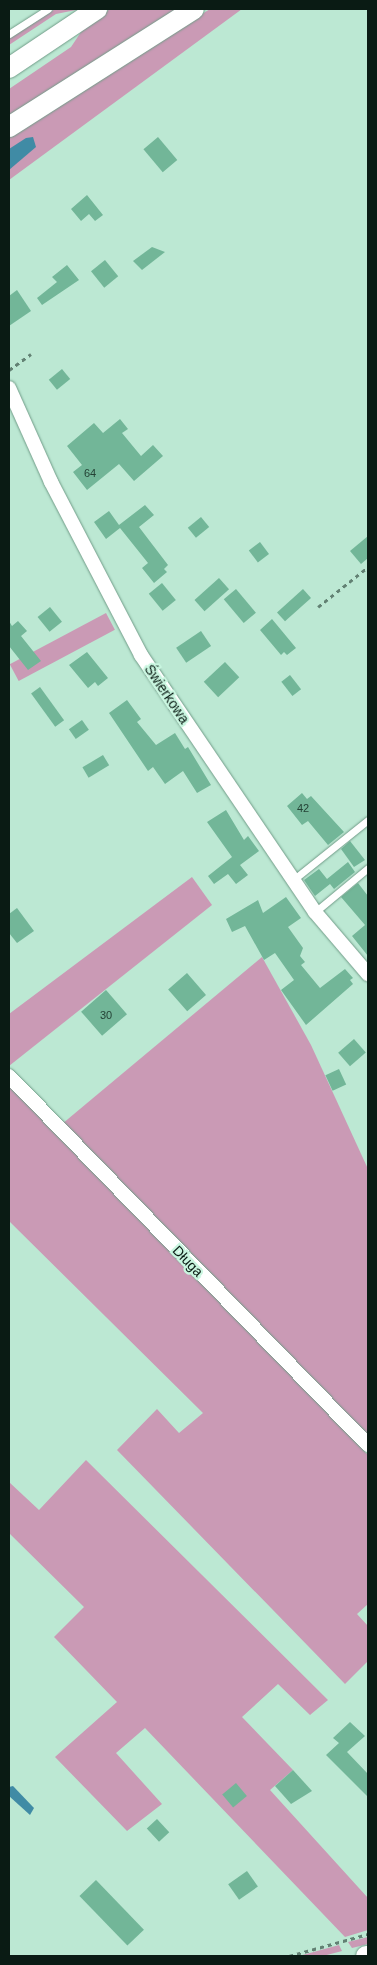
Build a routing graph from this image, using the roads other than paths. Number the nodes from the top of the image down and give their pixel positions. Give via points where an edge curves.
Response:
1 (48, 9) edge
2 (97, 9) edge
3 (194, 9) edge
4 (9, 34) edge
5 (9, 68) edge
6 (9, 127) edge
7 (9, 388) edge
8 (368, 820) edge
9 (368, 868) edge
10 (293, 880) junction
11 (315, 912) junction
12 (368, 974) edge
13 (9, 1076) edge
14 (368, 1445) edge

1 - 4 lane
2 - 5 street
3 - 6 street
7 - 10 street, Świerkowa via 51,482 141,655
8 - 10 lane
9 - 11 lane
10 - 11 street, Świerkowa
11 - 12 street, Świerkowa
13 - 14 street, Długa

